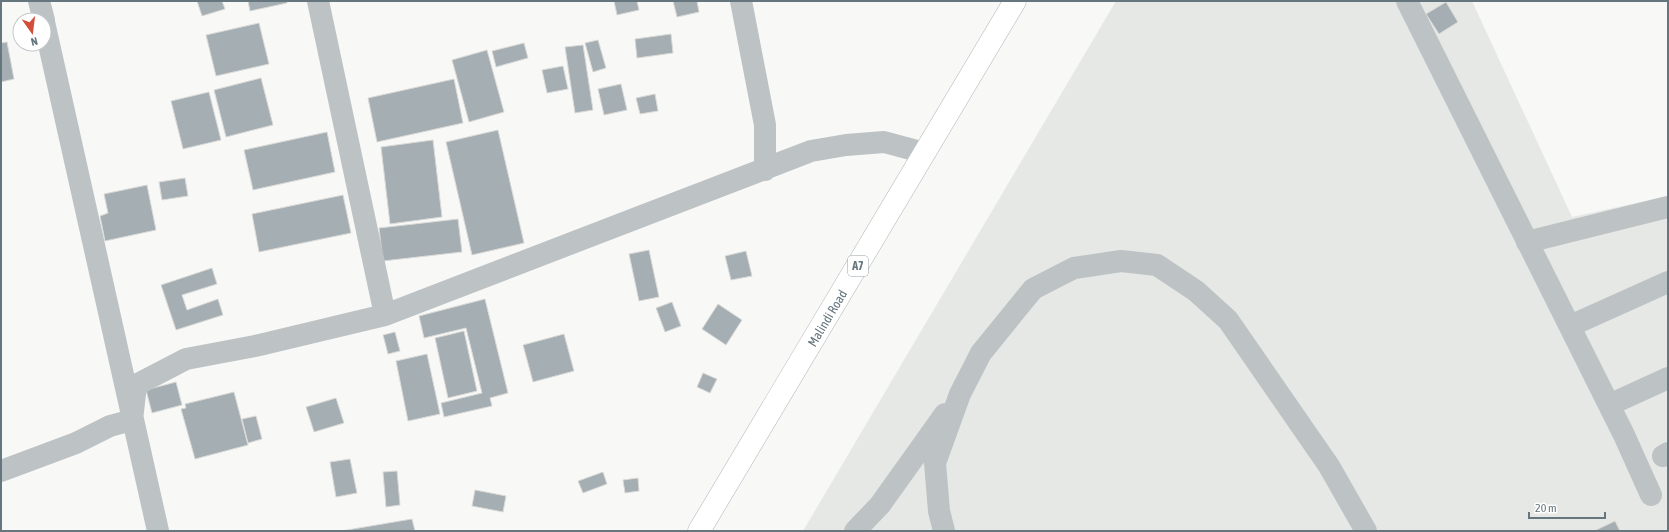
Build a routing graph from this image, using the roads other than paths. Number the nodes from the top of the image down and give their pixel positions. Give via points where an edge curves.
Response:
1 (39, 1) edge
2 (318, 1) edge
3 (741, 1) edge
4 (1016, 1) edge
5 (1407, 1) edge
6 (42, 12) edge
7 (51, 52) edge
8 (925, 153) junction
9 (765, 170) junction
10 (1668, 207) edge
11 (1527, 242) junction
12 (1668, 282) edge
13 (385, 315) junction
14 (1570, 326) junction
15 (1668, 378) edge
16 (960, 394) junction
17 (1609, 405) junction
18 (132, 420) junction
19 (1, 471) edge
20 (1650, 495) dead end
21 (158, 531) edge
22 (698, 531) edge
23 (855, 531) edge
24 (944, 531) edge
25 (1366, 531) edge

1 - 6 street
2 - 13 street
3 - 9 street via 765,125
4 - 8 highway, Malindi Road / A7
5 - 11 street
7 - 18 street
8 - 9 street via 884,142 846,145 811,151
8 - 22 highway, Malindi Road / A7
9 - 13 street
10 - 11 street
11 - 14 street
12 - 14 street
13 - 18 street via 255,346 186,359 136,385
14 - 17 street
15 - 17 street
16 - 23 street via 880,505
16 - 24 street via 935,463 939,511
16 - 25 street via 981,353 1033,289 1074,268 1121,261 1158,265 1196,291 1228,320 1329,466
17 - 20 street
18 - 19 street via 110,426 76,443
18 - 21 street

